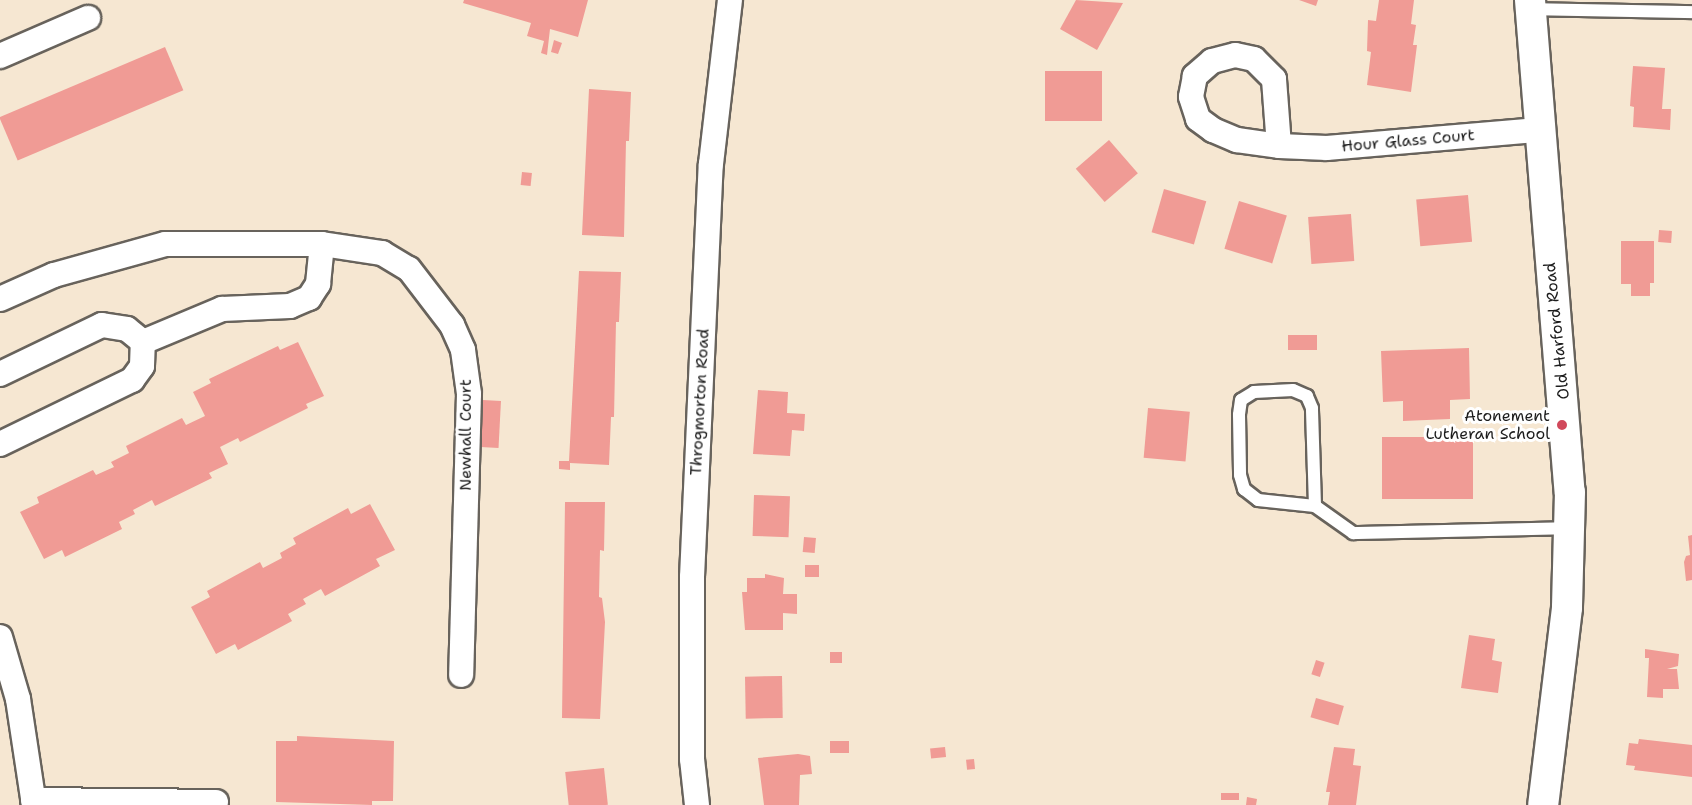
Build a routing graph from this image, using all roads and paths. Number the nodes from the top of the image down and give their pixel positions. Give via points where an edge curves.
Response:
1 (730, 0) edge
2 (1530, 5) edge
3 (1692, 12) edge
4 (88, 18) dead end
5 (0, 56) edge
6 (1538, 130) junction
7 (1279, 146) dead end
8 (322, 244) junction
9 (0, 299) edge
10 (143, 342) junction
11 (0, 374) edge
12 (0, 444) edge
13 (1315, 506) junction
14 (1570, 528) junction
15 (0, 637) edge
16 (461, 675) dead end
17 (216, 802) dead end
18 (34, 803) edge
19 (697, 805) edge
20 (1543, 805) edge

1 - 19 street, Throgmorton Road via 711,164 692,577 692,759
2 - 3 lane
2 - 6 street, Old Harford Road
4 - 5 street
6 - 7 street, Hour Glass Court via 1327,148
6 - 14 street, Old Harford Road via 1564,407
8 - 9 street, Newhall Court via 165,244 54,275
8 - 10 street via 318,284 309,298 290,306 222,309
8 - 16 street, Newhall Court via 382,253 409,269 431,294 463,350 469,394
10 - 11 street via 127,329 102,325
10 - 12 street via 142,366 132,380
13 - 13 lane via 1258,500 1245,489 1240,475 1239,415 1241,400 1254,392 1293,390 1307,396 1312,408
13 - 14 lane via 1353,533
14 - 20 street, Old Harford Road via 1567,608
15 - 18 street via 18,699
17 - 18 street

